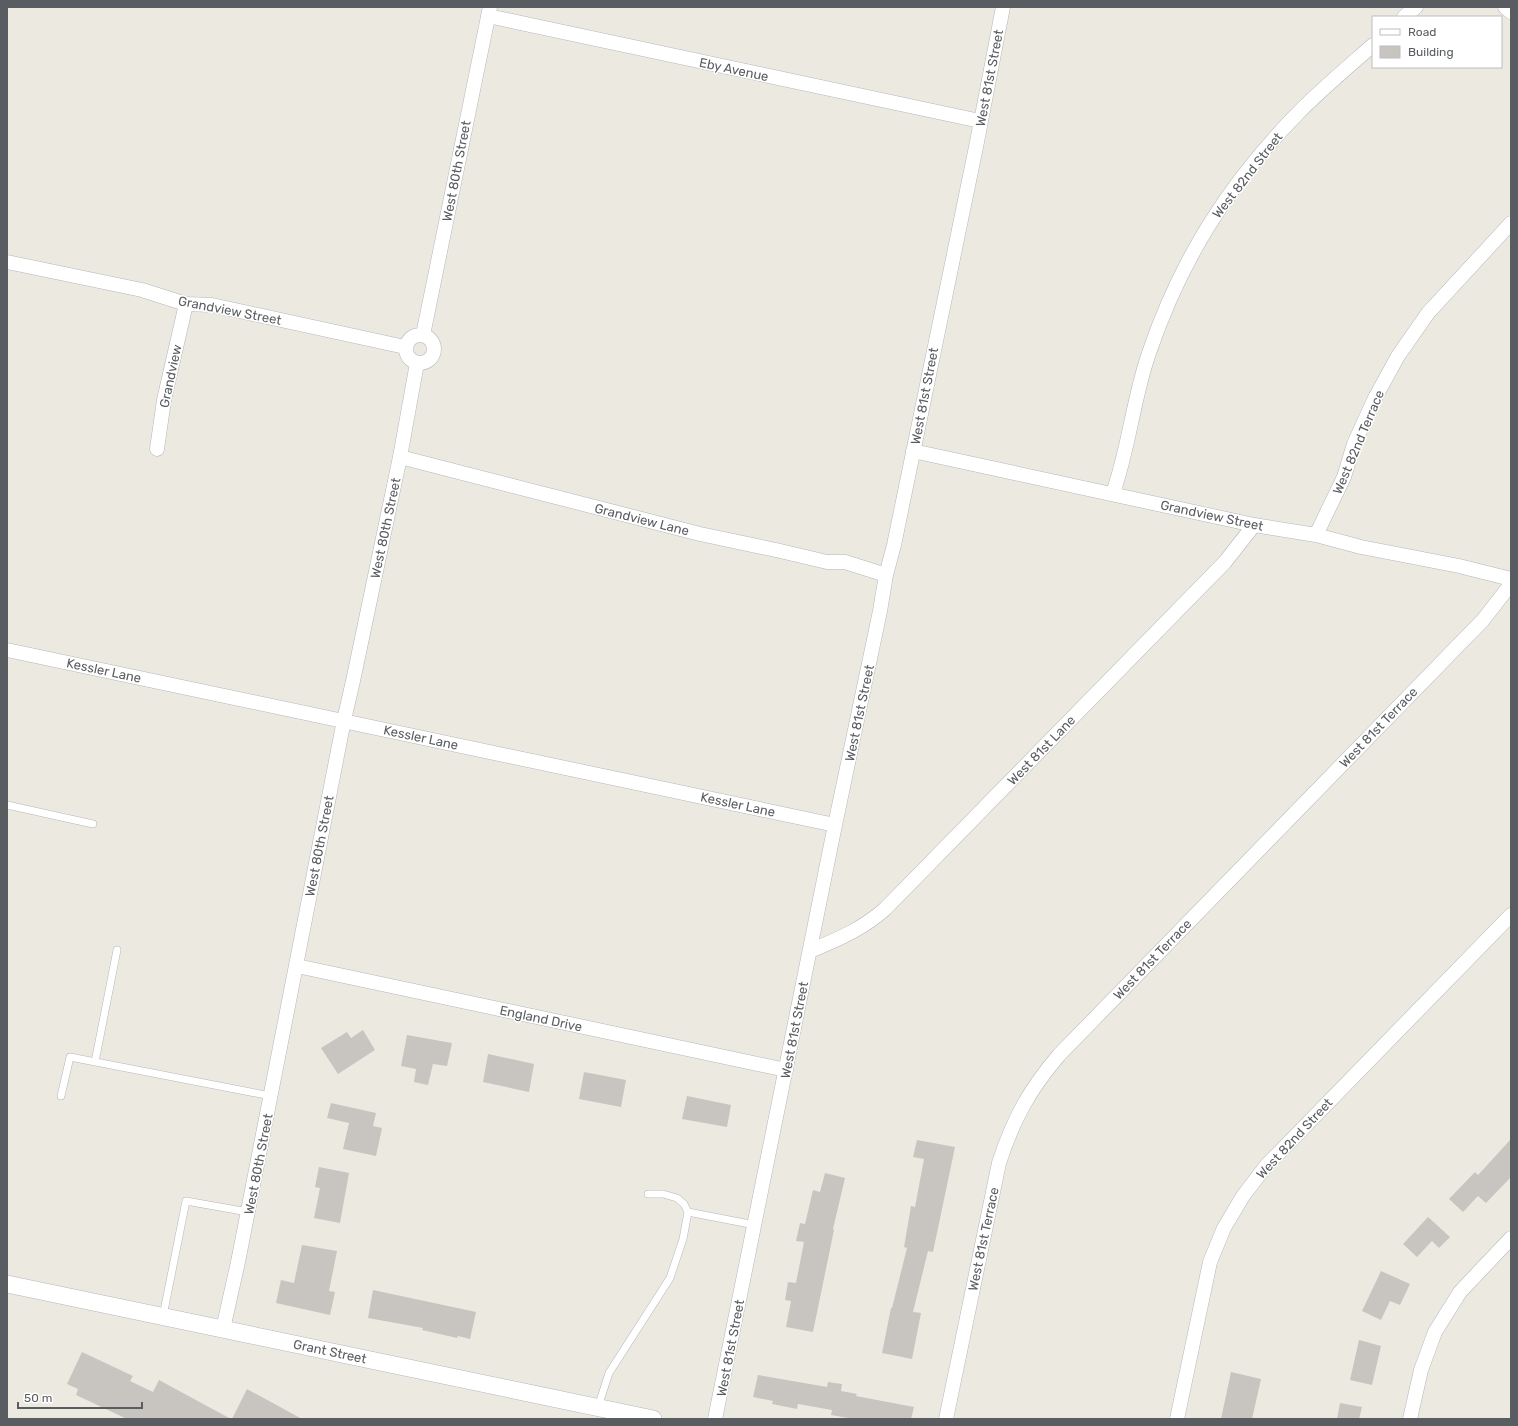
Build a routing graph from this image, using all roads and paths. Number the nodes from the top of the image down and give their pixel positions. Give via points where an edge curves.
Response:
1 (1003, 7) edge
2 (1416, 7) edge
3 (1505, 7) edge
4 (489, 12) edge
5 (1511, 12) edge
6 (1405, 16) edge
7 (1372, 46) edge
8 (980, 121) junction
9 (1511, 223) edge
10 (7, 262) edge
11 (186, 304) junction
12 (422, 335) junction
13 (405, 347) junction
14 (417, 363) junction
15 (157, 449) dead end
16 (913, 451) junction
17 (400, 457) junction
18 (1113, 493) junction
19 (1254, 524) junction
20 (1316, 535) junction
21 (886, 575) junction
22 (1511, 579) edge
23 (1511, 584) edge
24 (7, 650) edge
25 (344, 720) junction
26 (7, 805) edge
27 (94, 824) dead end
28 (835, 825) junction
29 (1511, 915) edge
30 (117, 950) dead end
31 (810, 952) junction
32 (297, 966) junction
33 (95, 1062) junction
34 (786, 1070) junction
35 (61, 1096) dead end
36 (271, 1096) junction
37 (648, 1194) dead end
38 (248, 1212) junction
39 (688, 1212) junction
40 (755, 1225) junction
41 (1511, 1238) edge
42 (7, 1284) edge
43 (163, 1316) junction
44 (223, 1329) junction
45 (598, 1407) junction
46 (653, 1419) edge
47 (715, 1419) edge
48 (946, 1419) edge
49 (1177, 1419) edge
50 (1410, 1419) edge

1 - 8 street, West 81st Street
2 - 6 street
3 - 5 street
4 - 8 street, Eby Avenue
4 - 12 street, West 80th Street
7 - 18 street, West 82nd Street via 1300,111 1260,154 1220,206 1188,259 1166,306 1148,354
8 - 16 street, West 81st Street
9 - 20 street, West 82nd Terrace via 1428,313 1398,356 1375,398 1354,444 1344,477
10 - 11 street, Grandview Street via 142,290
11 - 13 street, Grandview Street via 212,305
11 - 15 street, Grandview via 164,400
12 - 13 street via 414,336
12 - 14 street via 432,340 434,349 428,362
13 - 14 street via 409,360
14 - 17 street, West 80th Street
16 - 18 street, Grandview Street
16 - 21 street, West 81st Street
17 - 21 street, Grandview Lane via 700,534 827,562 845,562
17 - 25 street, West 80th Street
18 - 19 street, Grandview Street
19 - 20 street, Grandview Street
19 - 31 street, West 81st Lane via 1225,562 885,909 849,935
20 - 22 street, Grandview Street
21 - 28 street, West 81st Street
23 - 48 street, West 81st Terrace via 1483,620 1046,1069 1025,1101 1009,1134 999,1164
24 - 25 street, Kessler Lane
25 - 28 street, Kessler Lane
25 - 32 street, West 80th Street
26 - 27 lane
28 - 31 street, West 81st Street
29 - 49 street, West 82nd Street via 1266,1166 1242,1196 1224,1228 1210,1262
30 - 33 lane
31 - 34 street, West 81st Street
32 - 34 street, England Drive
32 - 36 street, West 80th Street
33 - 35 lane via 70,1057
33 - 36 lane
34 - 40 street, West 81st Street
36 - 38 street, West 80th Street
37 - 39 lane via 663,1194 676,1198 684,1204
38 - 43 lane via 186,1200
38 - 44 street, West 80th Street
39 - 40 lane
39 - 45 lane via 683,1239 670,1278 609,1373
40 - 47 street, West 81st Street
41 - 50 street via 1460,1292 1435,1332 1421,1370
42 - 43 street, Grant Street
43 - 44 street, Grant Street
44 - 45 street, Grant Street
45 - 46 street, Grant Street

